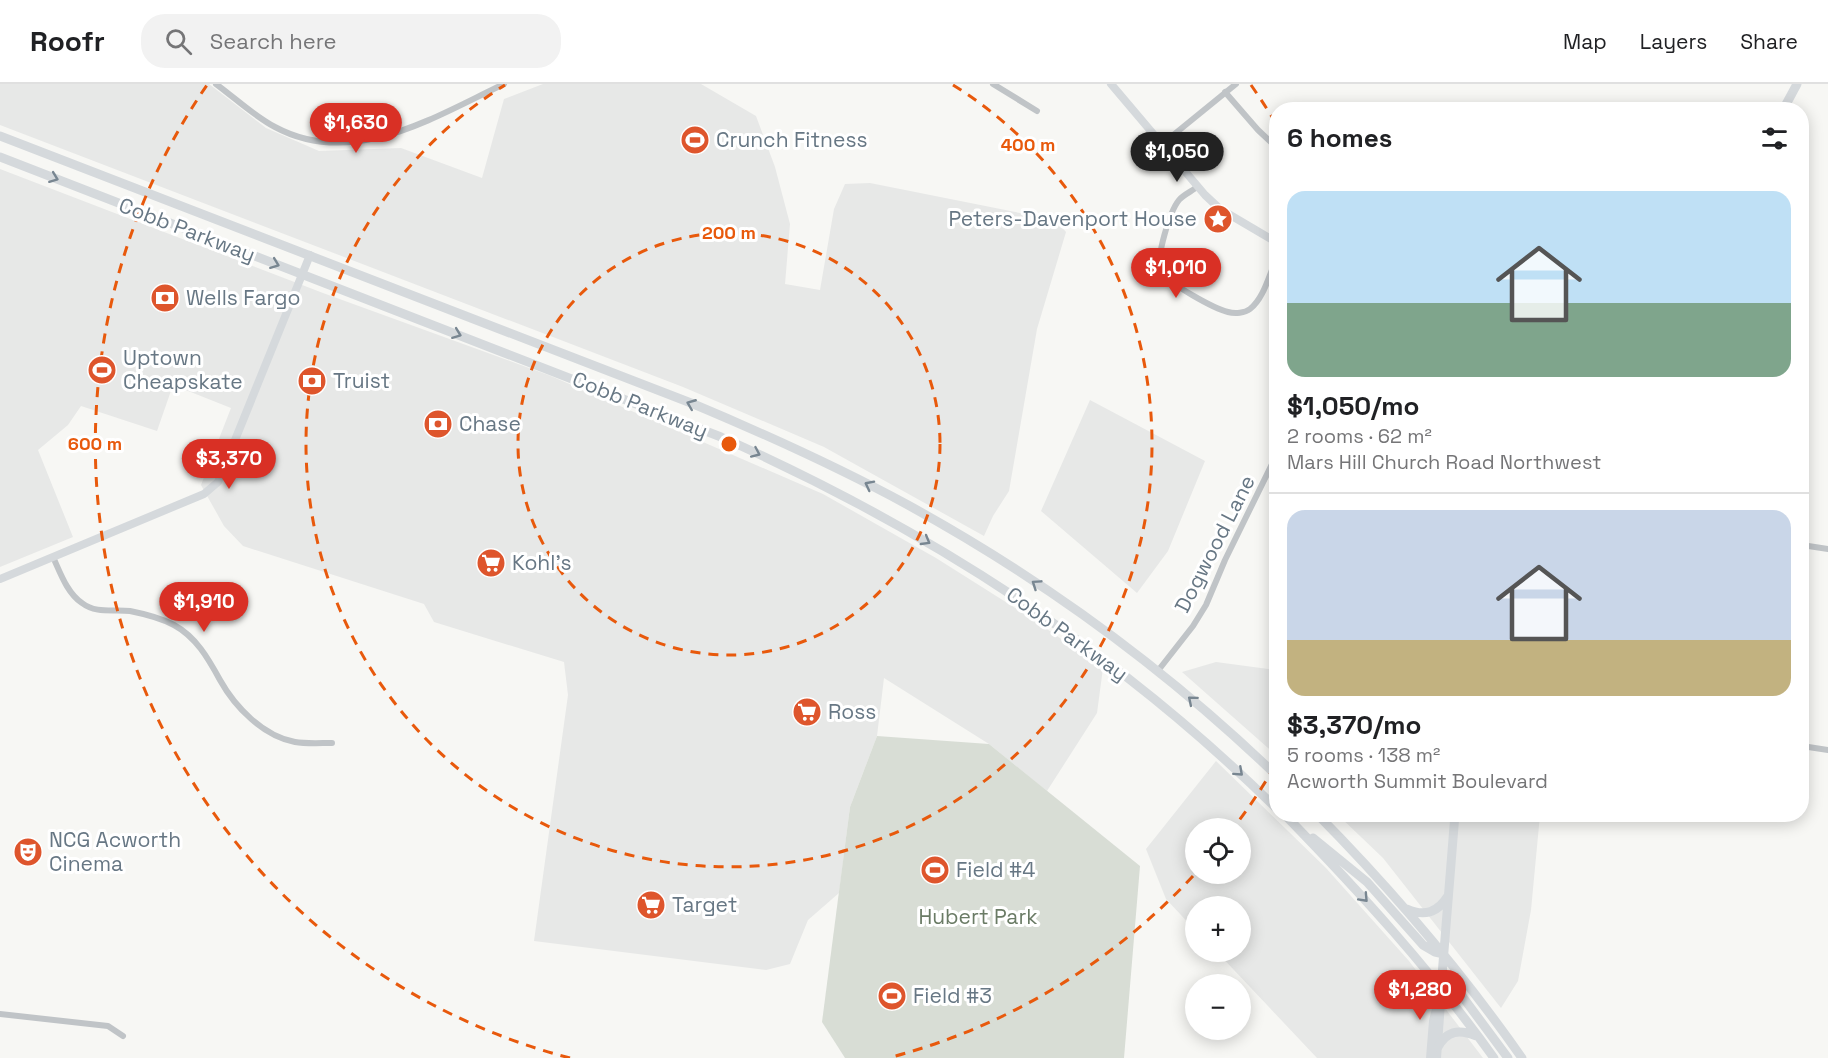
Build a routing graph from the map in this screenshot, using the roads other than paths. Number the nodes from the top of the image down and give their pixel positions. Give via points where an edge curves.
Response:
1 (216, 84) edge
2 (504, 84) edge
3 (993, 84) edge
4 (1111, 84) edge
5 (1236, 84) edge
6 (1797, 84) edge
7 (1225, 93) junction
8 (1787, 102) edge
9 (1037, 111) dead end
10 (0, 136) edge
11 (1269, 140) edge
12 (1161, 145) junction
13 (0, 157) edge
14 (1197, 186) junction
15 (1269, 238) edge
16 (310, 255) junction
17 (302, 274) junction
18 (1269, 275) edge
19 (1269, 470) edge
20 (1809, 546) edge
21 (1828, 549) edge
22 (53, 557) junction
23 (0, 579) edge
24 (1157, 672) junction
25 (332, 743) dead end
26 (1809, 747) edge
27 (1828, 750) edge
28 (1269, 769) edge
29 (1269, 802) edge
30 (1291, 822) edge
31 (1324, 822) edge
32 (1454, 822) edge
33 (1295, 826) junction
34 (1449, 894) junction
35 (1405, 908) junction
36 (1444, 954) junction
37 (1441, 988) junction
38 (0, 1014) edge
39 (123, 1035) dead end
40 (1478, 1036) junction
41 (1438, 1047) junction
42 (1430, 1058) edge
43 (1437, 1058) edge
44 (1494, 1058) edge
45 (1508, 1058) edge
46 (1522, 1058) edge

1 - 2 street via 275,127 320,141 344,143 375,140 416,126
3 - 9 street
4 - 12 street
5 - 7 street
6 - 8 main road
7 - 11 street
7 - 12 street
10 - 16 main road, Cobb Parkway
12 - 14 street
13 -> 17 main road, Cobb Parkway
14 - 15 street via 1220,209
14 - 18 street via 1179,200 1165,235 1161,271 1185,291 1227,312 1240,313 1256,303
16 - 17 street
24 -> 16 main road, Cobb Parkway via 1075,610 967,540 818,459 691,403
17 - 22 street via 219,482 204,494
17 -> 29 main road, Cobb Parkway via 721,437 895,522 995,583 1082,644 1182,722
19 - 24 street, Dogwood Lane via 1206,605
20 - 21 street
22 - 23 street
22 - 25 street via 67,586 81,603 101,611 150,615 192,637 240,709 278,737 296,743
28 -> 24 main road, Cobb Parkway
26 - 27 street
30 - 33 main road
31 - 35 main road
32 - 34 main road
33 - 36 main road via 1367,882 1423,945
33 -> 37 main road via 1374,909
34 - 35 main road via 1428,913
34 - 36 main road
35 - 36 main road
36 - 37 main road
36 - 46 main road
37 - 40 main road
37 - 41 street
37 - 42 street
37 - 45 main road via 1462,996
38 - 39 street via 108,1026
40 - 41 main road via 1456,1031
40 - 44 main road
41 - 43 street

